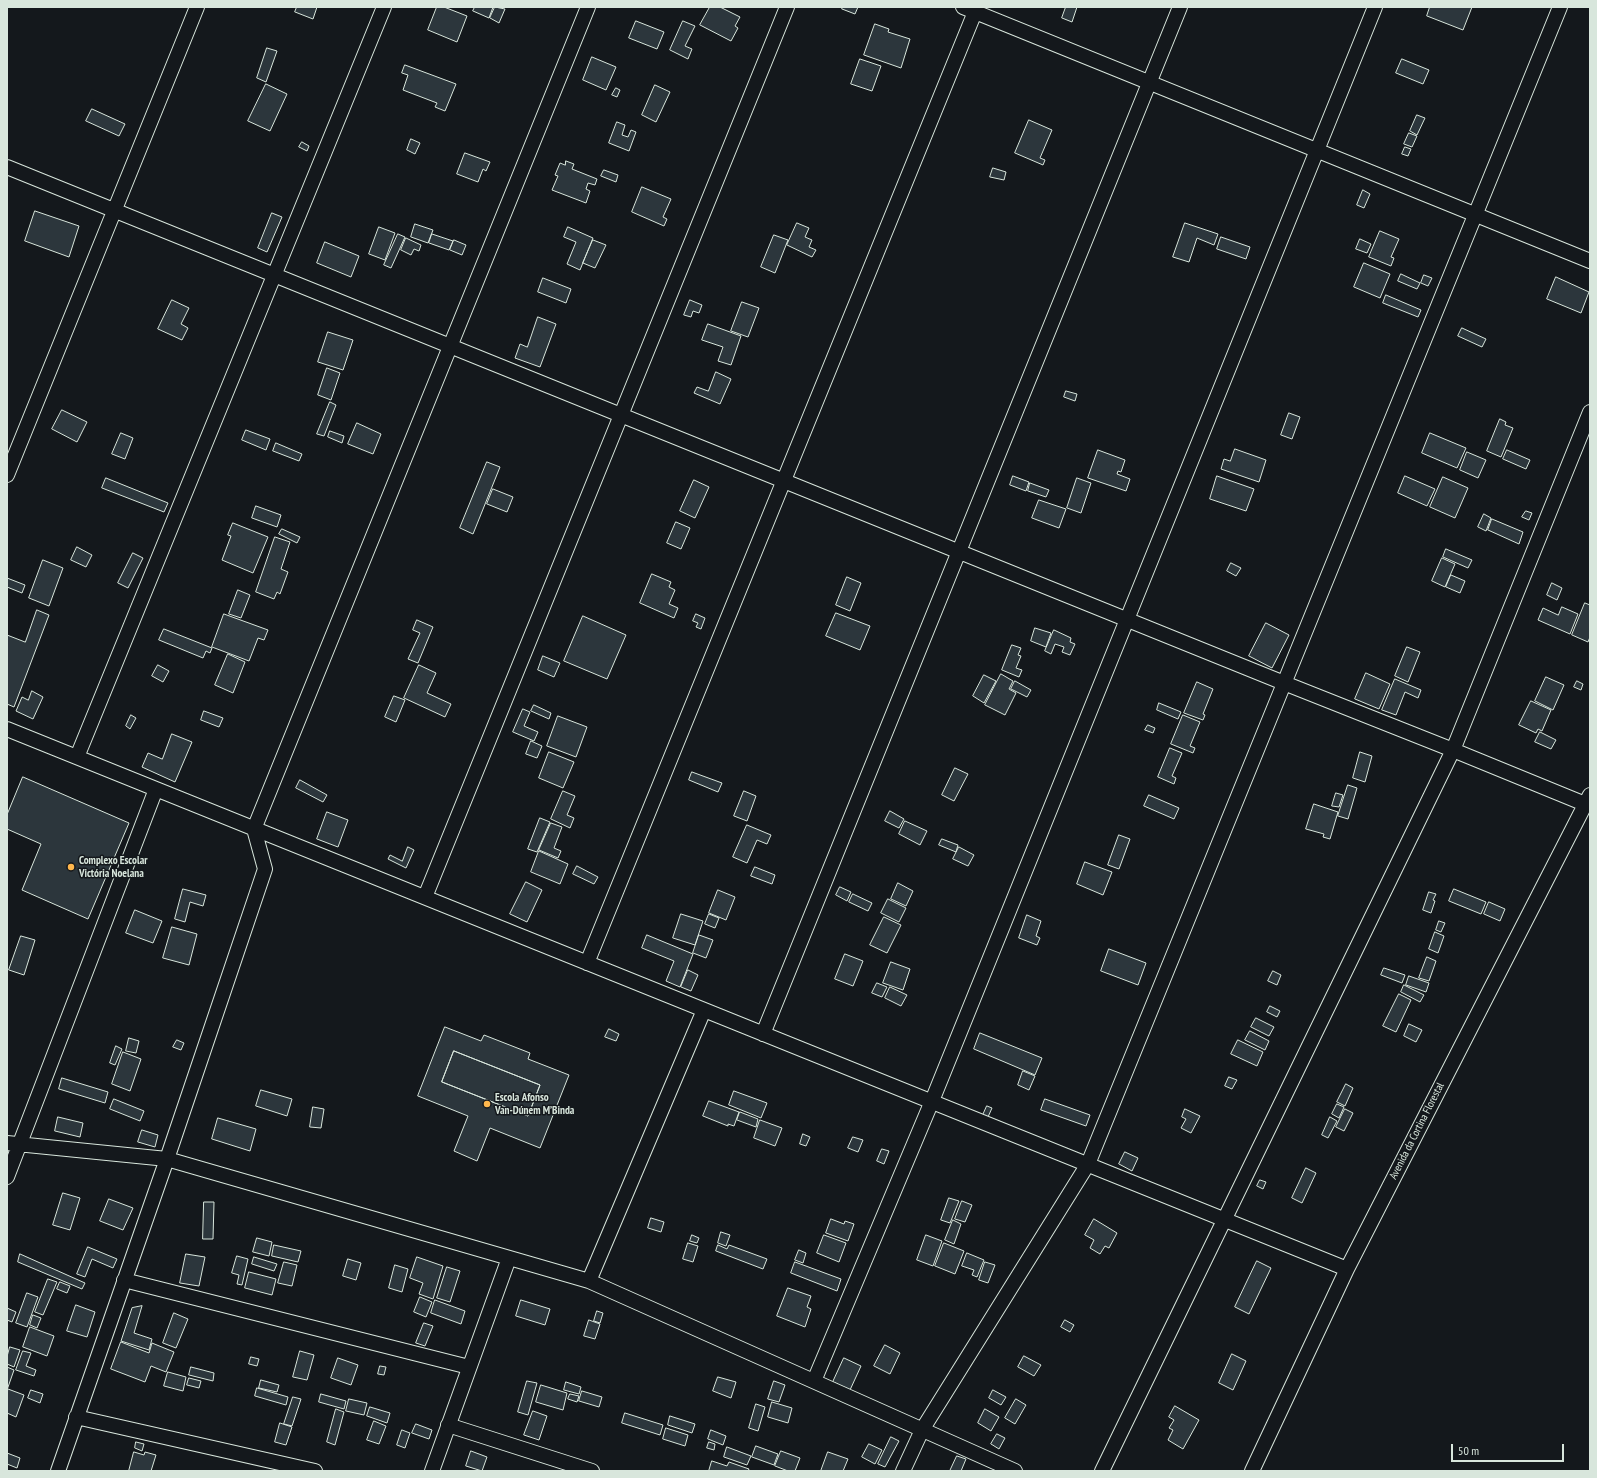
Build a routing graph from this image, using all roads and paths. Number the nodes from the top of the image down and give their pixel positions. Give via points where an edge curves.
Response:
1 (196, 7) edge
2 (384, 7) edge
3 (588, 7) edge
4 (786, 7) edge
5 (1180, 7) edge
6 (1375, 7) edge
7 (1560, 7) edge
8 (971, 9) edge
9 (1150, 83) junction
10 (1317, 150) junction
11 (7, 167) edge
12 (114, 210) junction
13 (1475, 214) junction
14 (1590, 261) edge
15 (274, 275) junction
16 (450, 346) junction
17 (1590, 412) edge
18 (621, 415) junction
19 (7, 475) edge
20 (783, 480) junction
21 (959, 551) junction
22 (1127, 619) junction
23 (1284, 683) junction
24 (7, 729) edge
25 (1453, 750) junction
26 (78, 757) junction
27 (156, 789) junction
28 (1588, 800) edge
29 (254, 829) junction
30 (425, 897) junction
31 (587, 963) junction
32 (704, 1010) junction
33 (763, 1034) junction
34 (932, 1101) junction
35 (13, 1144) edge
36 (167, 1159) junction
37 (1088, 1164) junction
38 (7, 1177) edge
39 (1225, 1220) junction
40 (509, 1258) junction
41 (1347, 1269) junction
42 (124, 1280) junction
43 (589, 1281) junction
44 (469, 1367) junction
45 (814, 1381) junction
46 (76, 1417) junction
47 (448, 1425) junction
48 (922, 1430) junction
49 (58, 1471) edge
50 (315, 1471) edge
51 (432, 1471) edge
52 (592, 1471) edge
53 (903, 1471) edge
54 (1015, 1471) edge
55 (1102, 1471) edge
56 (1252, 1471) edge

1 - 12 street
2 - 15 street
3 - 16 street
4 - 18 street
5 - 9 street
6 - 10 street
7 - 13 street
8 - 9 street
8 - 20 street
9 - 10 street
9 - 21 street
10 - 13 street
10 - 22 street
11 - 12 street
12 - 15 street
12 - 19 street
13 - 14 street
13 - 23 street
15 - 16 street
15 - 26 street
16 - 18 street
16 - 29 street
17 - 25 street
18 - 20 street
18 - 30 street
20 - 21 street
20 - 31 street
21 - 22 street
21 - 33 street
22 - 23 street
22 - 34 street
23 - 25 street
23 - 37 street
24 - 26 street
25 - 28 street
25 - 39 street
26 - 27 street
27 - 29 street
27 - 35 street
28 - 41 street, Avenida da Cortina Florestal
29 - 30 street
29 - 36 street via 265,869
30 - 31 street
31 - 32 street
32 - 33 street
32 - 43 street
33 - 34 street
34 - 37 street
34 - 45 street
35 - 36 street
35 - 38 street
36 - 40 street
36 - 42 street
37 - 39 street
37 - 48 street
39 - 41 street
39 - 55 street
40 - 43 street
40 - 44 street
41 - 56 street, Avenida da Cortina Florestal
42 - 44 street
42 - 46 street
43 - 45 street
44 - 47 street
45 - 48 street
46 - 49 street
46 - 50 street
47 - 51 street
47 - 52 street
48 - 53 street
48 - 54 street

